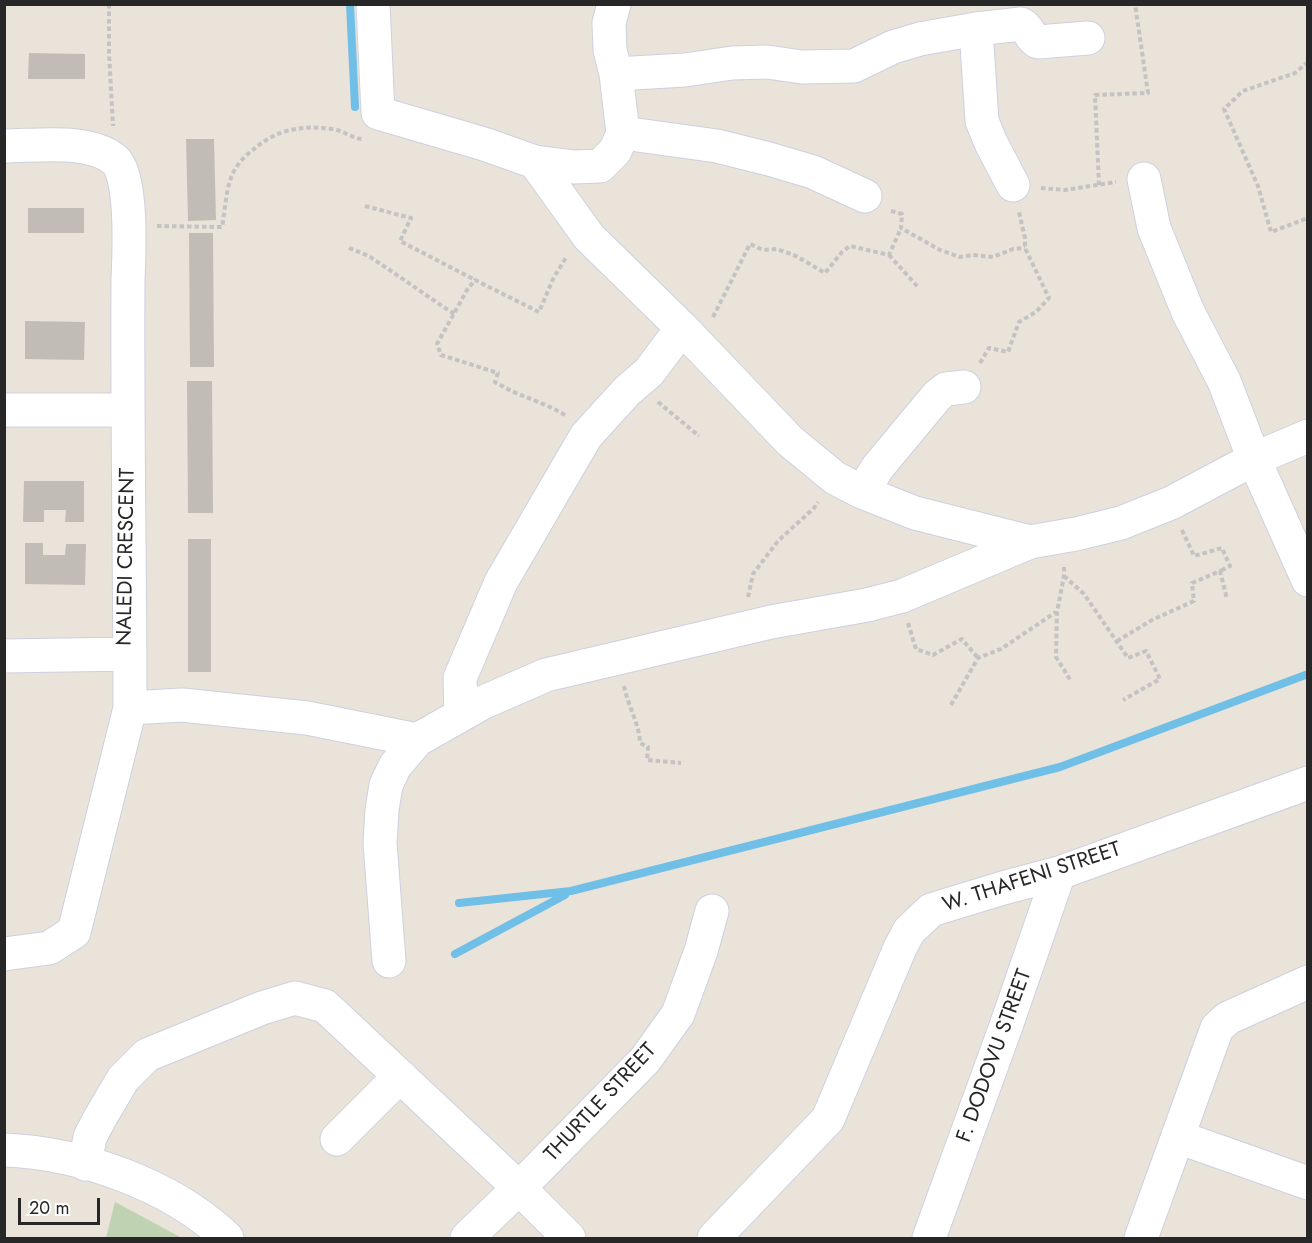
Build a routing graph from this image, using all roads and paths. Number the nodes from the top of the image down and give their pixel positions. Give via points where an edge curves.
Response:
1 (109, 4) edge
2 (373, 4) edge
3 (614, 4) edge
4 (1135, 4) edge
5 (976, 29) junction
6 (1088, 38) dead end
7 (1308, 62) edge
8 (616, 74) junction
9 (378, 113) junction
10 (623, 133) junction
11 (4, 146) edge
12 (115, 160) junction
13 (535, 162) junction
14 (1144, 179) joint
15 (1013, 185) junction
16 (1099, 185) junction
17 (864, 196) joint
18 (365, 206) dead end
19 (1308, 218) edge
20 (129, 223) junction
21 (901, 228) junction
22 (589, 237) junction
23 (349, 248) dead end
24 (1025, 248) junction
25 (889, 255) junction
26 (475, 280) junction
27 (918, 287) dead end
28 (454, 314) junction
29 (689, 335) junction
30 (635, 384) junction
31 (964, 387) joint
32 (4, 410) edge
33 (127, 410) junction
34 (599, 421) junction
35 (699, 436) dead end
36 (1308, 436) edge
37 (1254, 459) junction
38 (848, 485) junction
39 (1171, 504) junction
40 (1063, 536) junction
41 (1030, 542) junction
42 (1221, 571) junction
43 (1064, 576) junction
44 (1308, 580) edge
45 (902, 596) junction
46 (1227, 599) dead end
47 (1057, 612) junction
48 (746, 628) junction
49 (1117, 641) junction
50 (130, 654) junction
51 (4, 656) edge
52 (978, 658) junction
53 (618, 659) junction
54 (1071, 681) dead end
55 (1123, 700) dead end
56 (951, 705) dead end
57 (130, 708) junction
58 (461, 715) junction
59 (417, 740) junction
60 (681, 763) dead end
61 (1308, 783) edge
62 (1059, 873) junction
63 (712, 911) dead end
64 (4, 954) edge
65 (389, 961) dead end
66 (1308, 982) edge
67 (400, 1076) junction
68 (1178, 1137) junction
69 (338, 1139) dead end
70 (4, 1150) edge
71 (85, 1164) junction
72 (1308, 1183) edge
73 (519, 1188) junction
74 (227, 1239) edge
75 (467, 1239) edge
76 (569, 1239) edge
77 (714, 1239) edge
78 (929, 1239) edge
79 (1141, 1239) edge

1 - 12 path
2 - 9 street
3 - 8 street via 609,23
4 - 16 path via 1148,93 1095,95
5 - 6 street via 1021,24 1038,42
5 - 8 street via 893,47 854,66 732,63
5 - 15 street via 982,121
7 - 19 path via 1295,73 1243,91 1224,108 1258,186 1271,232
8 - 10 street
9 - 13 street
9 - 20 path via 369,139 314,127 287,129 265,139 232,174 222,227
10 - 13 street via 615,151 600,166
10 - 17 street via 769,159 813,172
11 - 12 street via 79,145
12 - 20 street, NALEDI CRESCENT via 124,177
13 - 22 street
14 - 16 path
14 - 37 street via 1154,228 1188,312 1224,381
15 - 16 path via 1065,190
15 - 24 path
17 - 21 path via 873,206 902,214
18 - 26 path via 411,218 400,241
20 - 33 street, NALEDI CRESCENT
21 - 24 path via 960,257 993,257
21 - 25 path
22 - 26 path via 568,255 538,312
22 - 29 street
23 - 28 path via 369,256
24 - 31 path via 1049,298 1019,322 1008,352 989,348
25 - 27 path
25 - 29 path via 850,246 825,273 796,256 750,244 721,305
26 - 28 path
28 - 34 path via 437,344 441,355 498,373 495,382 509,391 566,415 577,406
29 - 30 street
29 - 38 street via 789,441
30 - 34 street
30 - 35 path
31 - 38 street via 946,389 937,396 878,467
32 - 33 street
33 - 50 street, NALEDI CRESCENT
34 - 58 street via 586,436 501,582 460,678
36 - 37 street
37 - 39 street
37 - 44 street
38 - 41 street via 915,513
38 - 48 path via 814,508 778,541 753,574
39 - 40 street via 1121,523
39 - 42 path via 1194,556 1222,548 1230,566
40 - 41 street
40 - 43 path
41 - 45 street
42 - 46 path
42 - 49 path via 1192,583 1194,601
43 - 47 path
43 - 49 path via 1084,594
45 - 48 street
45 - 52 path via 916,649 933,655 962,639
47 - 52 path via 1001,649
47 - 54 path via 1056,657
48 - 53 street
49 - 55 path via 1128,658 1146,651 1160,679
50 - 51 street, NALEDI CRESCENT
50 - 57 street
52 - 56 path
53 - 58 street via 546,675
53 - 60 path via 628,705 640,729 640,743 648,747 647,760
57 - 59 street via 182,705 296,717
57 - 64 street via 74,932 49,948
58 - 59 street
59 - 65 street via 395,766 381,810
61 - 62 street, W. THAFENI STREET
62 - 77 street, W. THAFENI STREET via 931,910 921,919 900,948 828,1119
62 - 78 street, F. DODOVU STREET
63 - 73 street, THURTLE STREET via 678,1014 664,1035 645,1060
66 - 68 street via 1228,1018 1217,1028
67 - 69 street
67 - 71 street via 325,1006 295,998 147,1055 123,1079 100,1118 90,1137
67 - 73 street
68 - 72 street
68 - 79 street
70 - 71 street via 56,1155
71 - 74 street via 168,1194 208,1220
73 - 75 street, THURTLE STREET
73 - 76 street

